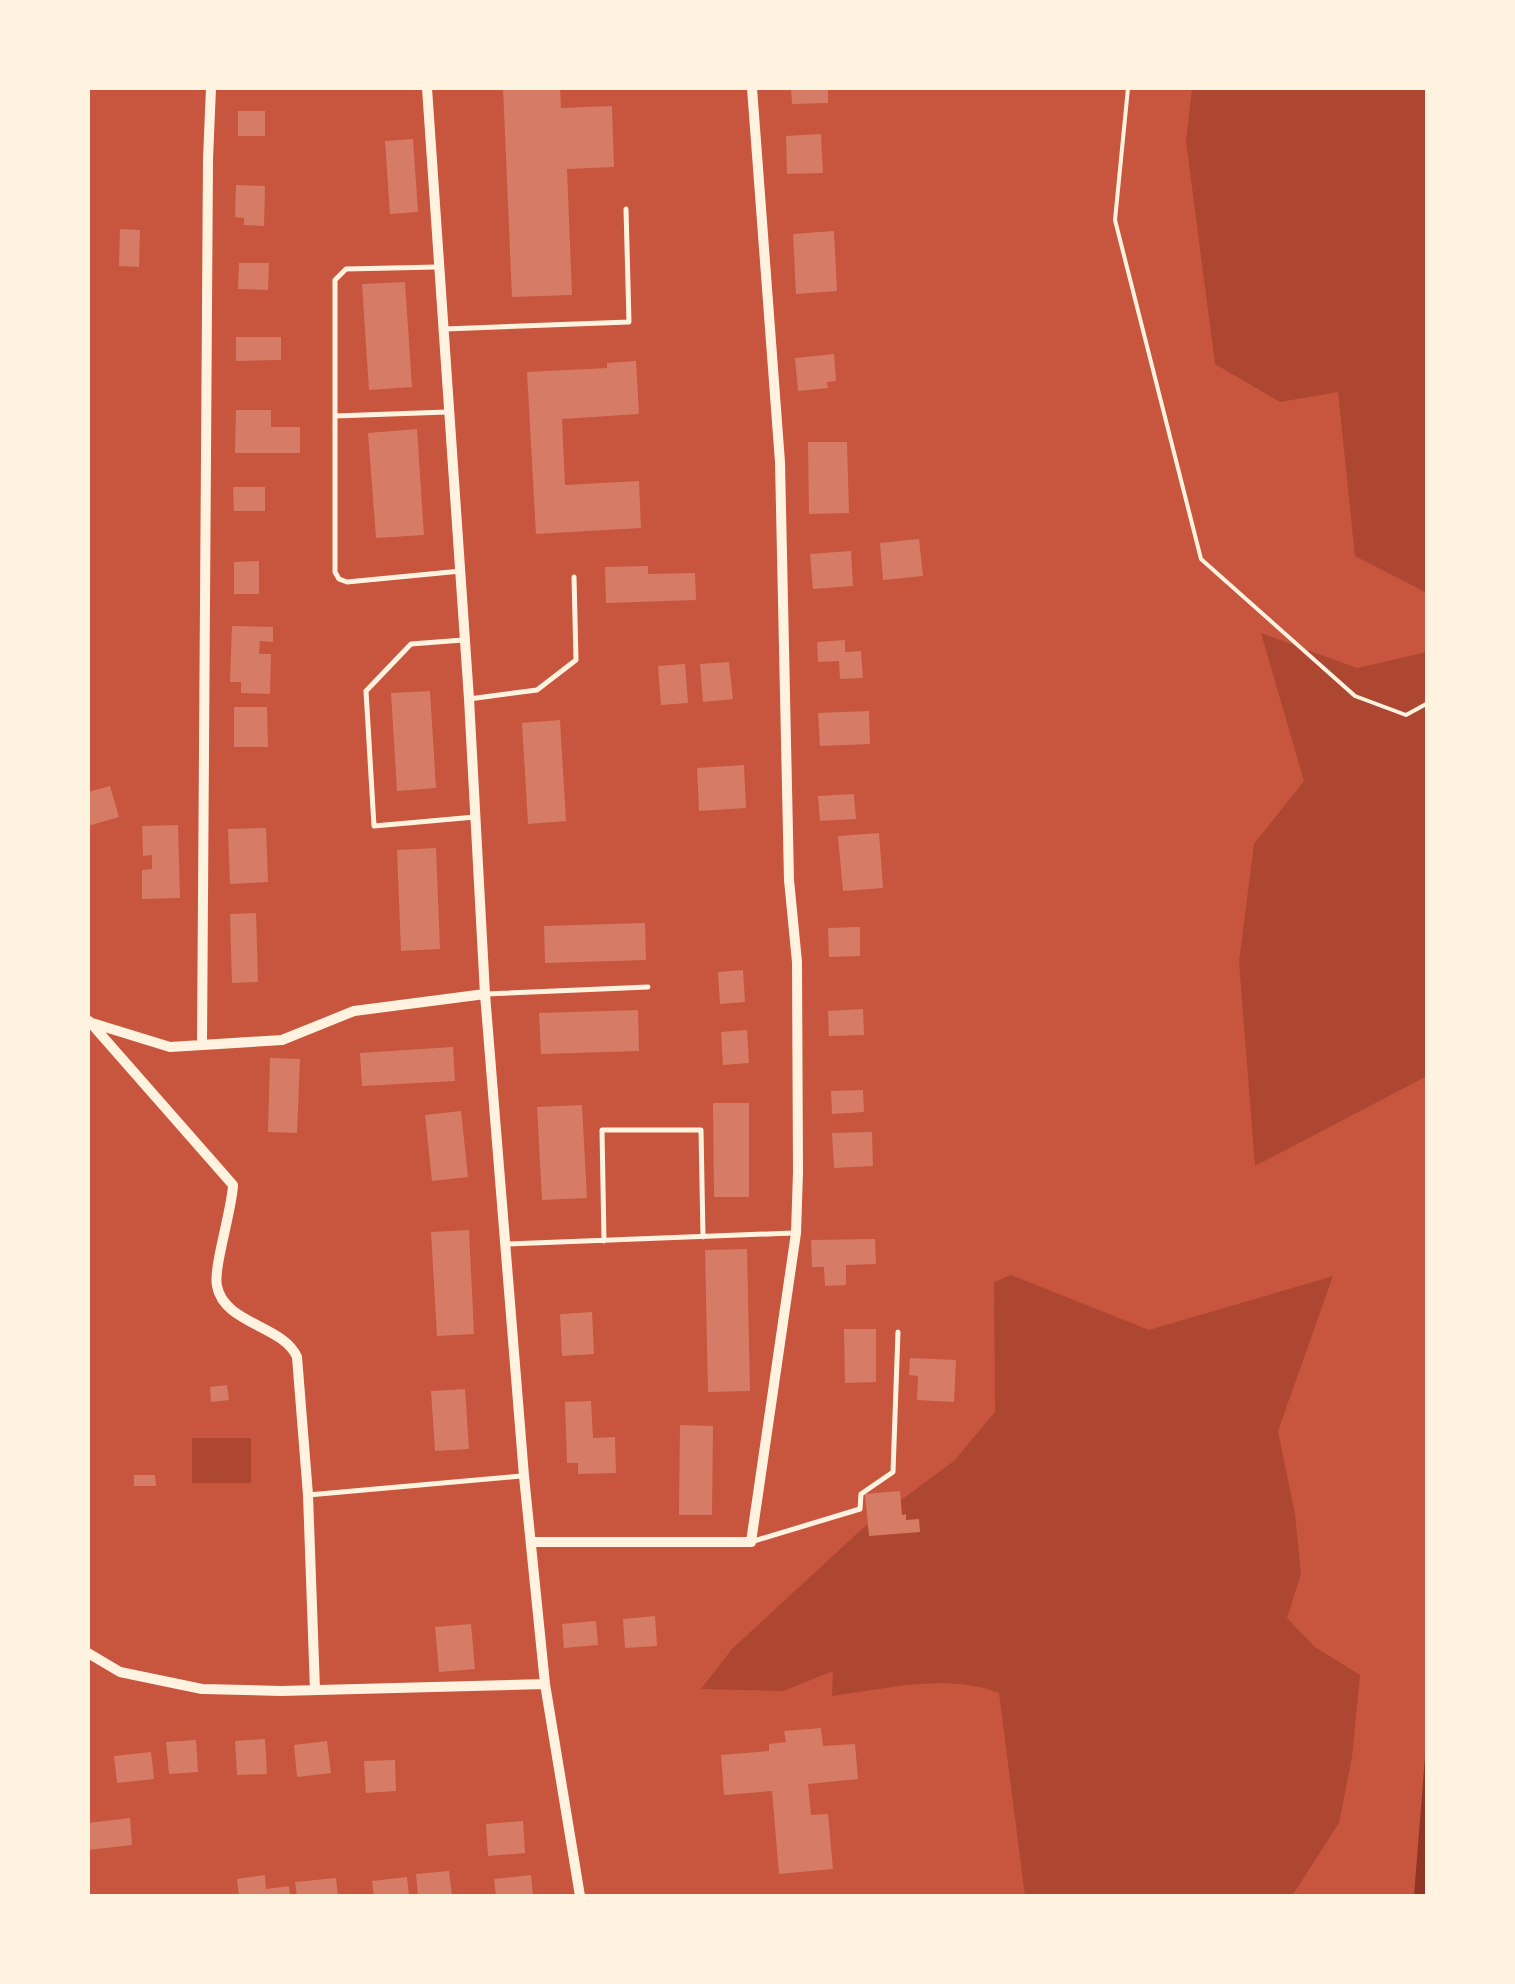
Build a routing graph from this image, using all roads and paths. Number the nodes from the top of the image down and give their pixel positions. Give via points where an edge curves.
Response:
1 (211, 88) edge
2 (427, 88) edge
3 (752, 88) edge
4 (1128, 88) edge
5 (626, 209) dead end
6 (440, 267) junction
7 (444, 329) junction
8 (450, 412) junction
9 (336, 416) junction
10 (461, 571) junction
11 (574, 577) dead end
12 (466, 640) junction
13 (470, 698) junction
14 (1428, 703) edge
15 (475, 817) junction
16 (648, 987) dead end
17 (485, 994) junction
18 (88, 1021) edge
19 (202, 1046) junction
20 (796, 1233) junction
21 (703, 1237) junction
22 (604, 1240) junction
23 (506, 1244) junction
24 (898, 1332) dead end
25 (524, 1476) junction
26 (308, 1495) junction
27 (532, 1542) junction
28 (751, 1542) junction
29 (88, 1653) edge
30 (545, 1684) junction
31 (315, 1690) junction
32 (580, 1896) edge

1 - 19 street
2 - 6 street
3 - 20 street via 780,462 789,880 797,962
4 - 14 path via 1115,220 1201,558 1355,696 1406,715
5 - 7 lane via 629,322
6 - 7 street
6 - 9 lane via 339,273
7 - 8 street
8 - 9 lane
8 - 10 street
9 - 10 lane via 339,579
10 - 12 street
11 - 13 lane via 576,660 537,690
12 - 13 street
12 - 15 lane via 411,644 366,691 374,826
13 - 15 street
15 - 17 street
16 - 17 lane
17 - 19 street via 354,1011 282,1040
17 - 23 street
18 - 19 street via 157,1044
18 - 26 street via 233,1185 216,1283 222,1299 292,1346 297,1357
20 - 21 lane
20 - 28 street
21 - 22 lane
21 - 22 lane via 701,1130 602,1130
22 - 23 lane
23 - 25 street
24 - 28 lane via 893,1472 861,1494 860,1509
25 - 26 lane
25 - 27 street
26 - 31 street
27 - 28 street
27 - 30 street
29 - 31 street via 120,1672 202,1688
30 - 31 street
30 - 32 street

